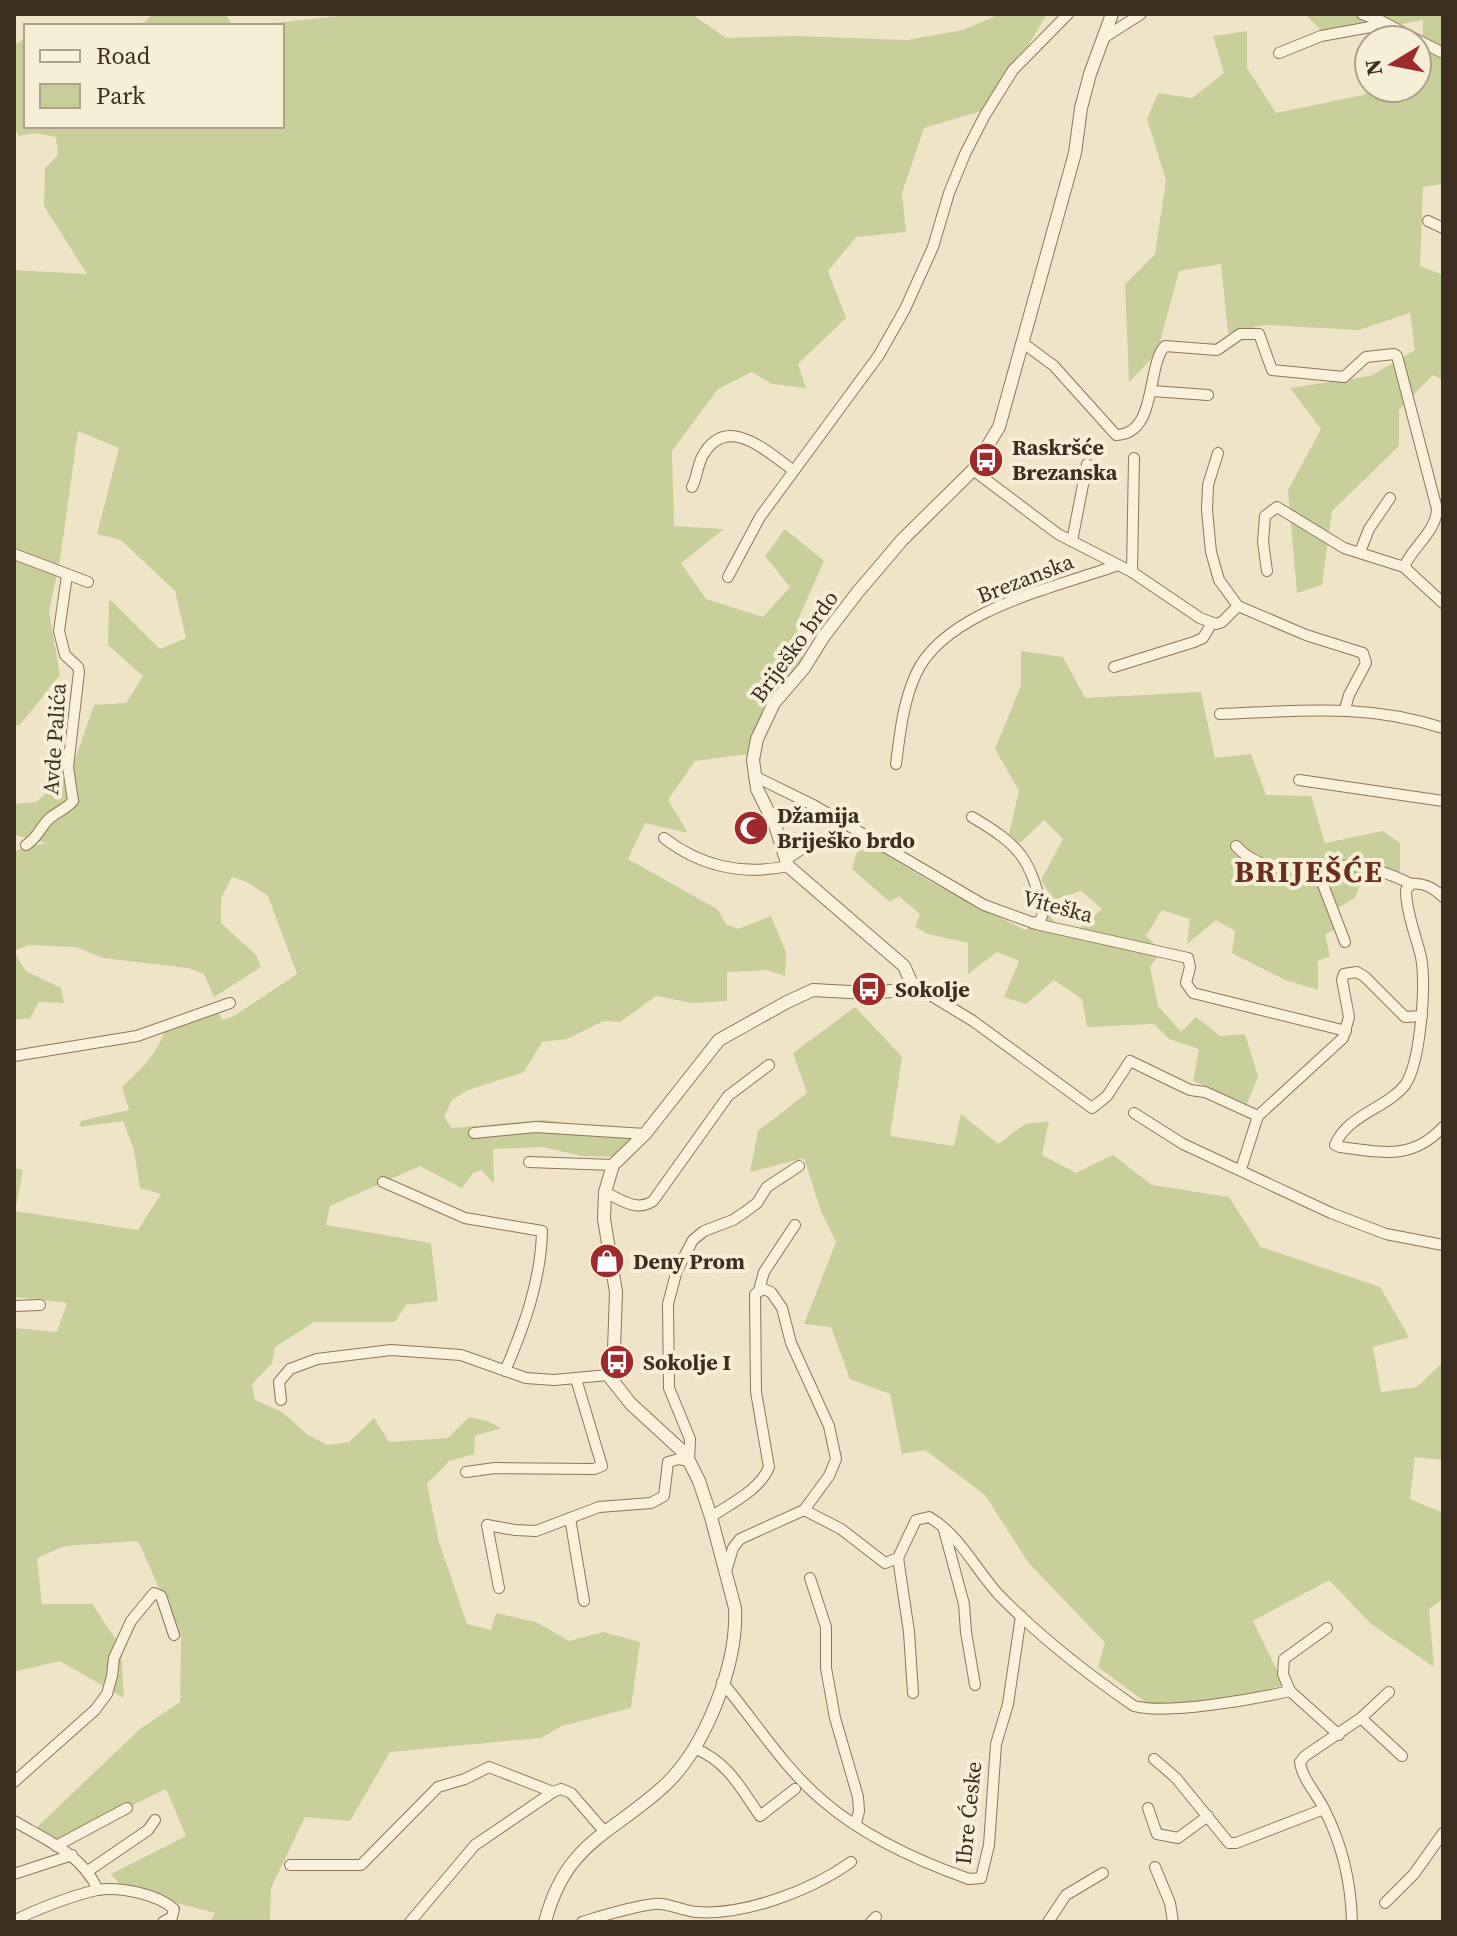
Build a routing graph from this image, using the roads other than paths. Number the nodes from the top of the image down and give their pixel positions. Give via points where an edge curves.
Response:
1 (1068, 14) edge
2 (1112, 14) edge
3 (1141, 14) edge
4 (1362, 14) edge
5 (1387, 24) edge
6 (1353, 30) edge
7 (1105, 37) junction
8 (1279, 53) dead end
9 (1428, 221) dead end
10 (1443, 228) edge
11 (1023, 343) junction
12 (1152, 391) junction
13 (1208, 395) dead end
14 (1218, 453) dead end
15 (1134, 458) dead end
16 (1087, 464) dead end
17 (793, 470) junction
18 (973, 470) junction
19 (692, 487) dead end
20 (1390, 498) dead end
21 (1072, 541) junction
22 (1360, 552) junction
23 (14, 554) edge
24 (1118, 565) junction
25 (1404, 567) junction
26 (1267, 571) dead end
27 (1132, 572) junction
28 (67, 575) junction
29 (728, 577) dead end
30 (88, 582) dead end
31 (1443, 603) edge
32 (1238, 606) junction
33 (1212, 623) junction
34 (1114, 667) dead end
35 (1345, 709) junction
36 (1220, 714) dead end
37 (1443, 728) edge
38 (896, 764) dead end
39 (754, 776) junction
40 (1299, 780) dead end
41 (1443, 801) edge
42 (972, 817) dead end
43 (664, 838) dead end
44 (818, 844) dead end
45 (26, 845) dead end
46 (1236, 846) dead end
47 (786, 863) junction
48 (1317, 869) junction
49 (1411, 884) junction
50 (1443, 897) edge
51 (1033, 923) junction
52 (1345, 942) dead end
53 (912, 984) junction
54 (230, 1003) dead end
55 (1422, 1016) junction
56 (1346, 1031) junction
57 (14, 1056) edge
58 (769, 1065) dead end
59 (1134, 1113) dead end
60 (1258, 1116) junction
61 (1443, 1127) edge
62 (474, 1133) dead end
63 (645, 1134) junction
64 (529, 1162) dead end
65 (613, 1165) junction
66 (799, 1166) dead end
67 (1241, 1169) junction
68 (383, 1182) dead end
69 (605, 1192) junction
70 (795, 1225) dead end
71 (1443, 1245) edge
72 (759, 1290) junction
73 (40, 1305) dead end
74 (14, 1306) edge
75 (505, 1371) junction
76 (608, 1375) junction
77 (576, 1379) junction
78 (281, 1400) dead end
79 (689, 1461) junction
80 (466, 1472) dead end
81 (804, 1510) junction
82 (711, 1517) junction
83 (570, 1518) junction
84 (942, 1524) junction
85 (898, 1558) junction
86 (726, 1571) junction
87 (810, 1578) dead end
88 (499, 1588) dead end
89 (584, 1601) dead end
90 (1021, 1616) junction
91 (1327, 1628) dead end
92 (174, 1635) dead end
93 (722, 1682) junction
94 (975, 1685) dead end
95 (1290, 1691) junction
96 (1389, 1692) dead end
97 (913, 1693) dead end
98 (1361, 1718) junction
99 (1339, 1735) junction
100 (694, 1748) junction
101 (1402, 1756) dead end
102 (1154, 1759) dead end
103 (14, 1782) edge
104 (795, 1789) dead end
105 (553, 1792) junction
106 (127, 1808) dead end
107 (1148, 1808) dead end
108 (1324, 1809) junction
109 (1208, 1816) junction
110 (155, 1820) dead end
111 (14, 1821) edge
112 (856, 1823) junction
113 (604, 1831) junction
114 (1443, 1833) edge
115 (56, 1846) junction
116 (72, 1855) junction
117 (851, 1862) dead end
118 (290, 1865) dead end
119 (1155, 1867) dead end
120 (88, 1871) junction
121 (1103, 1873) dead end
122 (14, 1874) edge
123 (98, 1890) junction
124 (1385, 1903) dead end
125 (14, 1921) edge
126 (163, 1922) edge
127 (410, 1922) edge
128 (545, 1922) edge
129 (582, 1922) edge
130 (1048, 1922) edge
131 (1173, 1922) edge
132 (1352, 1922) edge

1 - 17 street via 1013,70 985,115 905,309 879,355
2 - 7 street, Briješko brdo
3 - 7 street
4 - 5 street
6 - 8 street
7 - 11 street, Briješko brdo via 1090,74 1075,153
9 - 10 street
11 - 12 street via 1054,366 1116,435 1125,435 1140,421
11 - 18 street, Briješko brdo via 999,427
12 - 13 street
12 - 25 street via 1162,348 1217,350 1248,333 1259,334 1269,365 1278,372 1344,377 1366,357 1397,356 1437,509 1435,524
14 - 32 street via 1208,485 1211,552 1219,580
15 - 27 street
16 - 21 street
17 - 19 street via 749,440 721,436 708,448
17 - 29 street
18 - 21 street, Brezanska
18 - 39 street, Briješko brdo via 902,540 774,703 757,739
20 - 22 street
21 - 24 street, Brezanska
22 - 25 street
22 - 26 street via 1344,548 1277,507 1265,516 1263,527
23 - 28 street
24 - 27 street, Brezanska
24 - 38 street, Brezanska via 984,613 948,636 916,673 902,714
25 - 31 street
27 - 33 street, Brezanska
28 - 30 street
28 - 45 street, Avde Palića via 59,619 61,645 79,672 68,767 73,801
32 - 33 street via 1222,622
32 - 35 street via 1363,653 1366,663
33 - 34 street via 1203,638
35 - 36 street
35 - 37 street
39 - 47 street, Briješko brdo
39 - 51 street, Viteška via 984,905
40 - 41 street
42 - 51 street via 1020,851 1030,865 1043,913
43 - 47 street via 719,866 757,870
44 - 47 street
46 - 48 street via 1270,866
47 - 53 street via 904,966
48 - 49 street via 1374,869
48 - 52 street
49 - 50 street via 1425,885
49 - 55 street via 1406,895 1421,957
51 - 56 street, Viteška via 1188,958 1186,983 1193,993
53 - 60 street via 973,1021 1092,1108 1107,1096 1130,1061
53 - 63 street via 903,990 868,993 813,990 779,1006 719,1040
54 - 57 street via 137,1036
55 - 56 street via 1405,1017 1365,977 1347,972 1342,980 1349,1017
55 - 61 street via 1407,1082 1335,1145 1398,1153 1422,1145
56 - 60 street via 1336,1047
58 - 69 street via 728,1096 653,1201 636,1207
59 - 67 street via 1183,1144
60 - 67 street
62 - 63 street via 536,1127
63 - 65 street
64 - 65 street
65 - 69 street
66 - 79 street via 767,1187 745,1212 693,1240 677,1270 668,1304 669,1388 690,1439
67 - 71 street via 1386,1234
68 - 75 street via 465,1218 542,1231 534,1288
69 - 76 street via 616,1292
70 - 72 street via 764,1272
72 - 81 street via 771,1292 782,1308 791,1343 829,1426 836,1459
72 - 82 street via 754,1297 754,1359 769,1467 751,1490
73 - 74 street
75 - 77 street via 526,1378
75 - 78 street via 461,1355 391,1350 317,1359 290,1369 279,1382
76 - 77 street
76 - 79 street
77 - 80 street via 602,1466
79 - 82 street
79 - 83 street via 668,1462 666,1490 657,1502 599,1507
81 - 85 street via 841,1529 885,1563
81 - 86 street via 740,1539
82 - 86 street
83 - 88 street via 528,1532 487,1525
83 - 89 street
84 - 85 street via 929,1517 916,1520
84 - 90 street
84 - 94 street via 964,1604
85 - 97 street
86 - 93 street via 736,1627
87 - 112 street via 826,1627 826,1668 835,1718 858,1797
90 - 95 street via 1134,1706 1163,1708
90 - 112 street, Ibre Ćeske via 1008,1704 996,1744 989,1845 981,1878 969,1879 903,1853
91 - 95 street via 1284,1659
92 - 103 street via 161,1596 154,1593 131,1621 114,1658 107,1694
93 - 100 street
93 - 112 street, Ibre Ćeske via 809,1788
95 - 99 street
96 - 98 street
98 - 99 street
98 - 101 street
99 - 108 street via 1300,1762
100 - 104 street via 723,1766 760,1816
100 - 113 street via 663,1787
102 - 109 street
105 - 113 street via 571,1793
105 - 118 street via 489,1767 438,1787 361,1865
105 - 127 street via 475,1845
106 - 115 street
107 - 109 street via 1157,1834 1178,1838
108 - 109 street via 1232,1844
108 - 132 street via 1349,1876
110 - 120 street
111 - 115 street
113 - 128 street via 559,1879
114 - 124 street
115 - 116 street
116 - 120 street
116 - 122 street
117 - 129 street via 829,1878 770,1901 696,1912 657,1903
119 - 131 street
120 - 123 street
121 - 130 street via 1066,1895
123 - 125 street
123 - 126 street via 160,1900 174,1909

